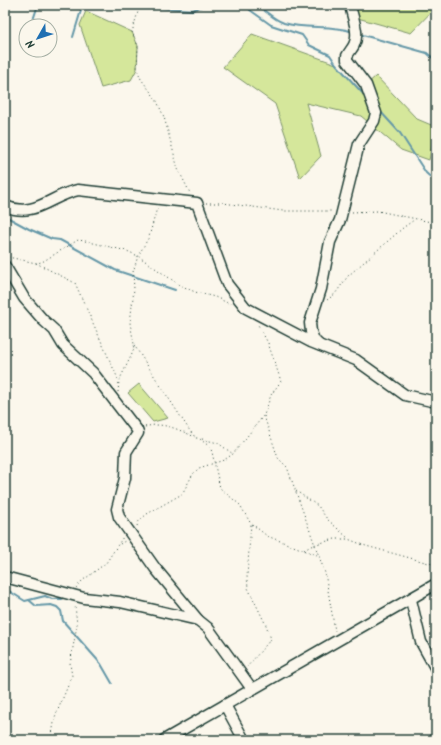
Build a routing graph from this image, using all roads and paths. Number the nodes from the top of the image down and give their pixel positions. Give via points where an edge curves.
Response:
1 (140, 5) edge
2 (350, 5) edge
3 (159, 199) junction
4 (197, 203) junction
5 (5, 206) edge
6 (341, 211) junction
7 (415, 220) junction
8 (436, 223) edge
9 (138, 256) junction
10 (5, 258) edge
11 (36, 263) junction
12 (5, 266) edge
13 (234, 306) dead end
14 (315, 310) junction
15 (254, 319) dead end
16 (134, 344) junction
17 (321, 346) junction
18 (119, 381) junction
19 (120, 397) dead end
20 (436, 402) edge
21 (264, 415) junction
22 (138, 433) junction
23 (196, 438) junction
24 (200, 439) junction
25 (233, 454) junction
26 (214, 463) junction
27 (295, 491) junction
28 (251, 524) junction
29 (126, 526) junction
30 (133, 535) junction
31 (348, 539) junction
32 (120, 544) junction
33 (314, 545) junction
34 (304, 550) junction
35 (318, 556) junction
36 (436, 565) edge
37 (5, 577) edge
38 (436, 584) edge
39 (75, 596) junction
40 (411, 600) junction
41 (198, 620) junction
42 (336, 641) junction
43 (436, 669) edge
44 (240, 673) junction
45 (252, 689) junction
46 (225, 705) junction
47 (51, 740) edge
48 (164, 740) edge
49 (244, 740) edge

1 - 4 path via 132,32 138,46 137,69 156,99 164,117 178,170
2 - 6 street via 355,24 355,40 347,60 366,85 376,112 374,121 359,144
3 - 4 street
3 - 5 street via 78,190 66,192 42,206 28,210 15,210
3 - 9 path via 149,237
4 - 6 path via 223,203 283,210
4 - 17 street via 227,284 246,308
6 - 7 path via 378,211
6 - 14 street via 340,220 330,242
7 - 8 path
7 - 14 path via 404,226 348,276 335,294
9 - 11 path via 78,240 42,262
9 - 13 path via 178,284
9 - 16 path via 133,272 130,323
10 - 11 path
11 - 18 path via 75,283
12 - 22 street via 24,298 54,330 63,345 93,373
14 - 17 street via 310,332
15 - 21 path via 268,343 281,381 271,395
16 - 18 path via 133,352
16 - 23 path
17 - 20 street via 356,360 405,395
18 - 19 path
21 - 25 path
21 - 27 path via 278,458 286,467
22 - 23 path via 145,427 158,424
22 - 29 street via 126,452 125,478 117,509
23 - 24 path
24 - 25 path via 218,443
24 - 26 path via 210,447
25 - 26 path
26 - 28 path via 220,488 240,505
26 - 30 path via 193,474 182,494 143,517
27 - 31 path via 318,506 327,519
27 - 33 path
28 - 34 path via 267,536
28 - 44 path via 248,588 271,639
29 - 30 street
29 - 32 path
30 - 32 path
30 - 41 street
31 - 33 path via 335,539
31 - 36 path
32 - 39 path via 106,563 78,584
33 - 34 path
33 - 35 path
34 - 35 path
35 - 42 path via 328,586
37 - 39 street
38 - 40 street
39 - 41 street via 120,602
39 - 47 path via 77,625 70,664 72,676 55,716
40 - 42 street
40 - 43 street via 421,642
41 - 44 street via 208,628
42 - 45 street
44 - 45 street
45 - 46 street
46 - 48 street
46 - 49 street

